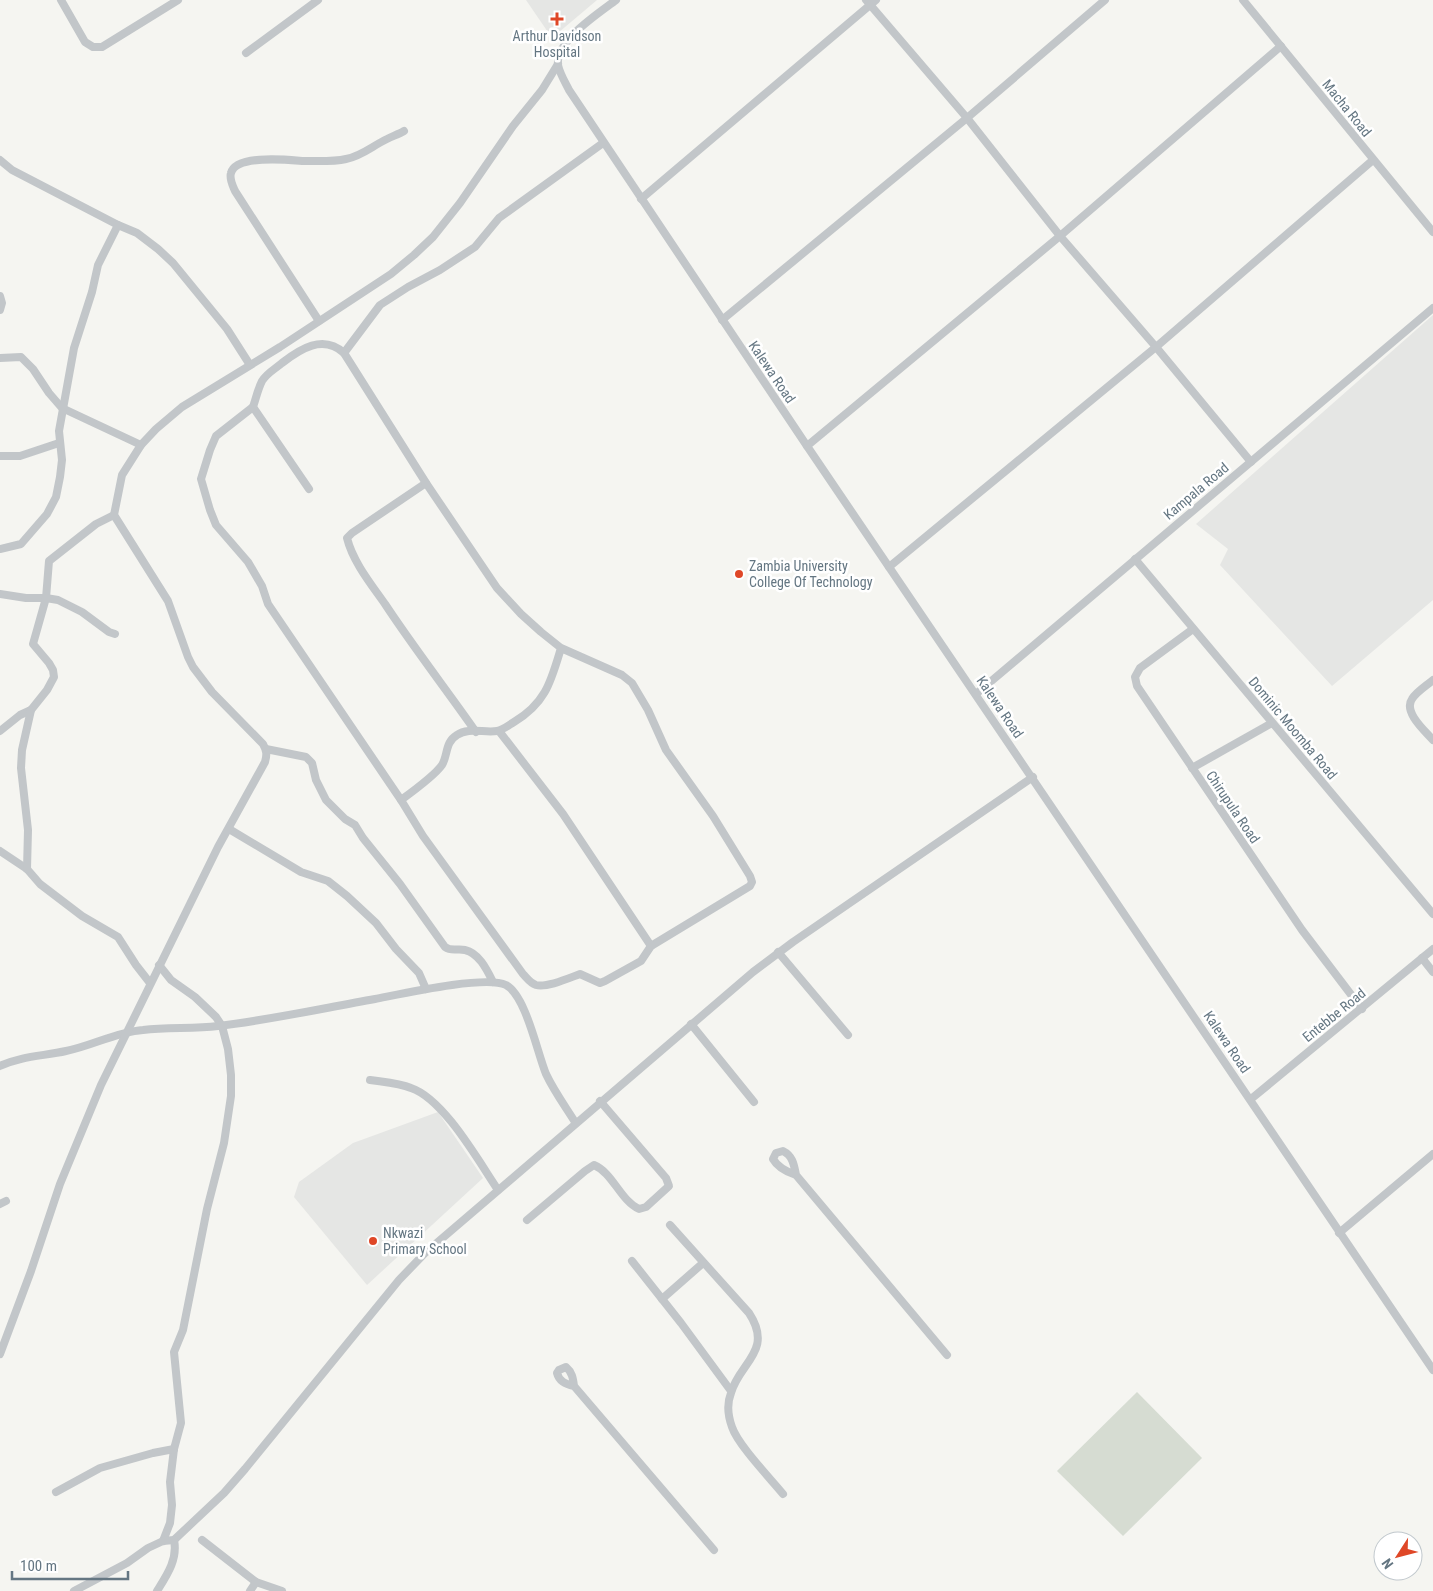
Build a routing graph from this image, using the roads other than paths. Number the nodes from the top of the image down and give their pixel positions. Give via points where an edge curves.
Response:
1 (61, 0) edge
2 (178, 0) edge
3 (318, 0) edge
4 (616, 0) edge
5 (1105, 0) edge
6 (1243, 0) edge
7 (871, 2) edge
8 (1281, 46) junction
9 (246, 53) dead end
10 (558, 64) junction
11 (967, 118) junction
12 (404, 131) dead end
13 (603, 143) junction
14 (0, 160) edge
15 (1373, 160) junction
16 (641, 199) junction
17 (118, 225) junction
18 (1433, 232) edge
19 (1060, 236) junction
20 (0, 296) edge
21 (1433, 308) edge
22 (0, 310) edge
23 (722, 320) junction
24 (319, 321) junction
25 (1156, 347) junction
26 (344, 353) junction
27 (0, 358) edge
28 (250, 365) junction
29 (253, 407) junction
30 (62, 408) junction
31 (59, 443) junction
32 (141, 445) junction
33 (807, 446) junction
34 (0, 456) edge
35 (1251, 462) junction
36 (426, 483) junction
37 (309, 489) dead end
38 (114, 514) junction
39 (0, 549) edge
40 (1134, 559) junction
41 (889, 567) junction
42 (0, 594) edge
43 (46, 598) junction
44 (1193, 629) junction
45 (115, 634) dead end
46 (561, 648) junction
47 (1433, 680) edge
48 (976, 694) junction
49 (31, 710) junction
50 (1272, 723) junction
51 (0, 731) edge
52 (499, 731) junction
53 (476, 732) junction
54 (1433, 740) edge
55 (266, 749) junction
56 (1192, 768) junction
57 (1033, 777) junction
58 (401, 800) junction
59 (229, 829) junction
60 (0, 851) edge
61 (27, 869) junction
62 (1433, 914) edge
63 (651, 946) junction
64 (1433, 949) edge
65 (778, 952) junction
66 (1422, 958) junction
67 (159, 966) junction
68 (1433, 972) edge
69 (150, 982) junction
70 (493, 982) junction
71 (426, 989) junction
72 (1362, 1009) junction
73 (691, 1024) junction
74 (222, 1026) junction
75 (125, 1034) junction
76 (848, 1035) dead end
77 (0, 1066) edge
78 (370, 1080) dead end
79 (1251, 1100) junction
80 (600, 1101) junction
81 (754, 1102) dead end
82 (575, 1122) junction
83 (1433, 1154) edge
84 (796, 1175) dead end
85 (498, 1190) junction
86 (527, 1220) dead end
87 (670, 1225) dead end
88 (1339, 1233) junction
89 (632, 1261) dead end
90 (703, 1263) junction
91 (662, 1299) junction
92 (0, 1354) edge
93 (947, 1355) dead end
94 (1433, 1370) edge
95 (574, 1386) dead end
96 (731, 1391) junction
97 (174, 1449) junction
98 (56, 1492) dead end
99 (783, 1494) dead end
100 (174, 1540) junction
101 (202, 1540) dead end
102 (163, 1541) junction
103 (714, 1550) dead end
104 (256, 1582) junction
105 (74, 1591) edge
106 (158, 1591) edge
107 (250, 1591) edge
108 (282, 1591) edge

1 - 2 street via 86,42 93,47 102,47
3 - 9 street
4 - 10 street via 564,44
5 - 11 street
6 - 8 street, Macha Road
7 - 11 street
7 - 16 street
8 - 15 street, Macha Road
8 - 19 street
10 - 13 street, Kalewa Road via 569,90
10 - 24 street via 433,238 391,274
11 - 19 street
11 - 23 street
12 - 24 street via 358,156 346,159 255,160 234,168 231,173 235,192
13 - 16 street, Kalewa Road
13 - 26 street via 499,218 475,248 380,306
14 - 17 street via 12,170
15 - 18 street, Macha Road
15 - 25 street
16 - 23 street, Kalewa Road
17 - 28 street via 137,233 173,263 227,329
17 - 30 street via 98,265 74,348
19 - 25 street
19 - 33 street
20 - 22 street
21 - 35 street, Kampala Road
23 - 33 street, Kalewa Road
24 - 28 street
25 - 35 street
25 - 41 street
26 - 29 street via 328,344 306,347 294,354 262,381
26 - 36 street
27 - 30 street via 21,357 27,361
28 - 32 street via 182,407
29 - 37 street
29 - 58 street via 216,436 210,450 201,479 210,510 216,525 252,568 268,604
30 - 31 street
30 - 32 street
31 - 34 street via 20,456
31 - 39 street via 62,460 56,498 47,514 21,544
32 - 38 street via 122,475
33 - 41 street, Kalewa Road
35 - 40 street, Kampala Road
36 - 46 street via 497,588 540,632
36 - 53 street via 346,538 377,593
38 - 43 street via 49,560
38 - 55 street via 168,602 193,667
40 - 44 street, Dominic Moomba Road
40 - 48 street, Kampala Road
41 - 48 street, Kalewa Road
42 - 43 street
43 - 45 street via 82,612
43 - 49 street via 33,644 49,663 54,677
44 - 50 street, Dominic Moomba Road
44 - 56 street, Chirupula Road via 1140,668 1135,677 1137,686
46 - 52 street via 553,676 540,701 527,714
46 - 63 street via 622,675 632,683 666,750 713,816 752,882
47 - 54 street via 1411,700 1409,706
48 - 57 street, Kalewa Road
49 - 51 street
49 - 61 street via 21,768 28,830
50 - 56 street
50 - 62 street, Dominic Moomba Road
52 - 53 street
52 - 63 street via 563,814
53 - 58 street via 464,731 455,736 442,764
55 - 59 street via 265,762
55 - 70 street via 300,755 312,763 326,800 355,825 446,947 473,954
56 - 72 street, Chirupula Road via 1302,930
57 - 65 street
57 - 79 street, Kalewa Road
58 - 63 street via 423,836 534,984 548,984 580,974 600,983 641,961
59 - 67 street
59 - 71 street via 301,872 328,881 376,922 418,973
60 - 61 street
61 - 69 street via 40,884 82,916 118,937
64 - 66 street, Entebbe Road
65 - 73 street
65 - 76 street
66 - 68 street
66 - 72 street, Entebbe Road
67 - 69 street
67 - 74 street via 171,980 208,1008
69 - 75 street
70 - 71 street
70 - 82 street via 510,988 520,999 551,1085
71 - 74 street
72 - 79 street, Entebbe Road
73 - 80 street
73 - 81 street
74 - 75 street via 142,1030
74 - 97 street via 232,1075 231,1096 224,1143 183,1330 174,1352 181,1423
75 - 77 street via 67,1051 13,1060
75 - 92 street via 67,1168
78 - 85 street via 412,1088 430,1098
79 - 88 street, Kalewa Road
80 - 82 street
80 - 86 street via 666,1178 668,1186 638,1209 594,1166
82 - 85 street
83 - 88 street
84 - 93 street
85 - 100 street via 425,1252 399,1280 251,1462 224,1493
87 - 90 street
88 - 94 street, Kalewa Road
89 - 91 street
90 - 91 street
90 - 96 street via 749,1313 757,1330 752,1358
91 - 96 street
95 - 103 street
96 - 99 street via 728,1404 732,1428
97 - 98 street via 100,1468
97 - 102 street via 170,1523
100 - 102 street
100 - 106 street via 173,1564
101 - 104 street
102 - 105 street
104 - 107 street
104 - 108 street

